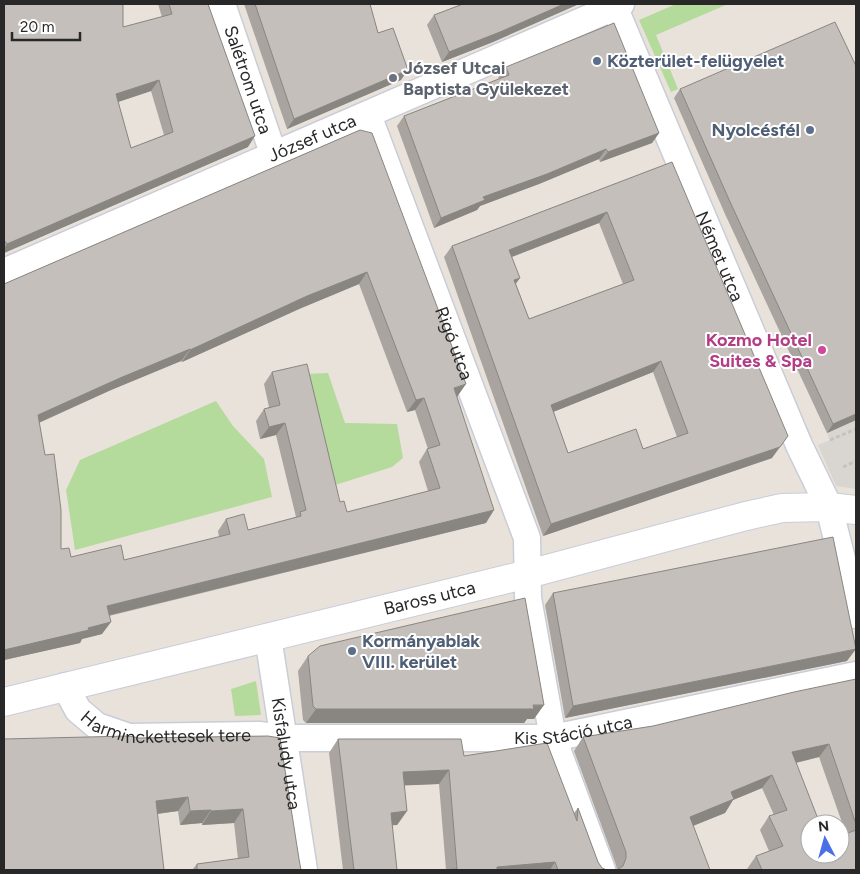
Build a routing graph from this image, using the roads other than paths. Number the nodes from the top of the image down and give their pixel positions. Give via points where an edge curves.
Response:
1 (222, 4) edge
2 (616, 5) edge
3 (368, 115) junction
4 (274, 156) junction
5 (4, 272) edge
6 (829, 507) junction
7 (856, 510) edge
8 (528, 574) junction
9 (856, 615) edge
10 (268, 637) junction
11 (856, 675) edge
12 (65, 686) junction
13 (4, 702) edge
14 (285, 738) junction
15 (553, 738) junction
16 (304, 870) edge
17 (602, 870) edge

1 - 4 street, Salétrom utca
2 - 3 street, József utca
2 - 6 street, Német utca via 799,445
3 - 4 street, József utca
3 - 8 street, Rigó utca via 527,538
4 - 5 street, József utca
6 - 7 street, Baross utca
6 - 8 street, Baross utca via 782,508 746,516
6 - 9 street, Német utca
8 - 10 street, Baross utca
8 - 15 street, Rigó utca via 528,598
10 - 12 street, Baross utca
10 - 14 street, Kisfaludy utca
11 - 15 street, Kis Stáció utca
12 - 13 street, Baross utca
12 - 14 street, Harminckettesek tere via 78,710 97,726 129,736 259,735
14 - 15 street, Kis Stáció utca
14 - 16 street, Kisfaludy utca
15 - 17 street, Rigó utca

